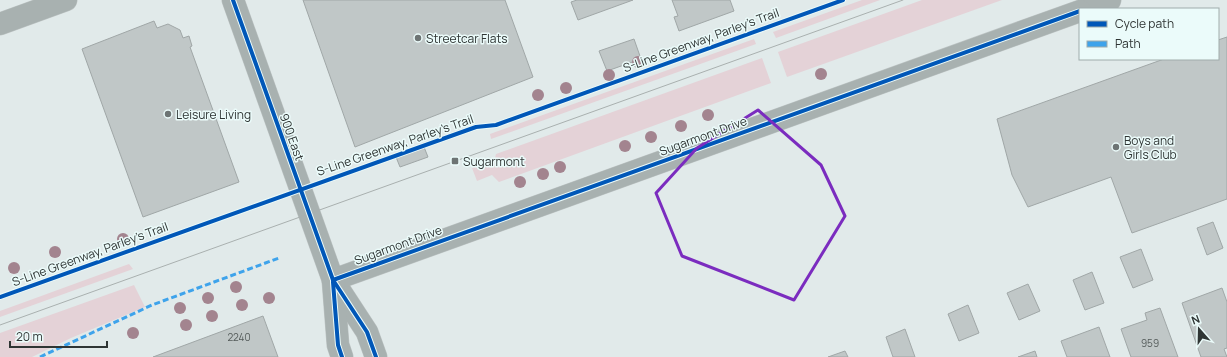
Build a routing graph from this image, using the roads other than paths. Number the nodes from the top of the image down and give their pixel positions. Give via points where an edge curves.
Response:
1 (66, 0) edge
2 (233, 0) edge
3 (1110, 0) edge
4 (1088, 8) edge
5 (1079, 11) edge
6 (0, 24) edge
7 (333, 280) junction
8 (342, 357) edge
9 (376, 357) edge

1 - 6 street
2 - 7 street, 900 East
3 - 4 street
5 - 7 street, Sugarmont Drive
7 - 8 street, 900 East via 338,345
7 - 9 street, 900 East via 367,332

